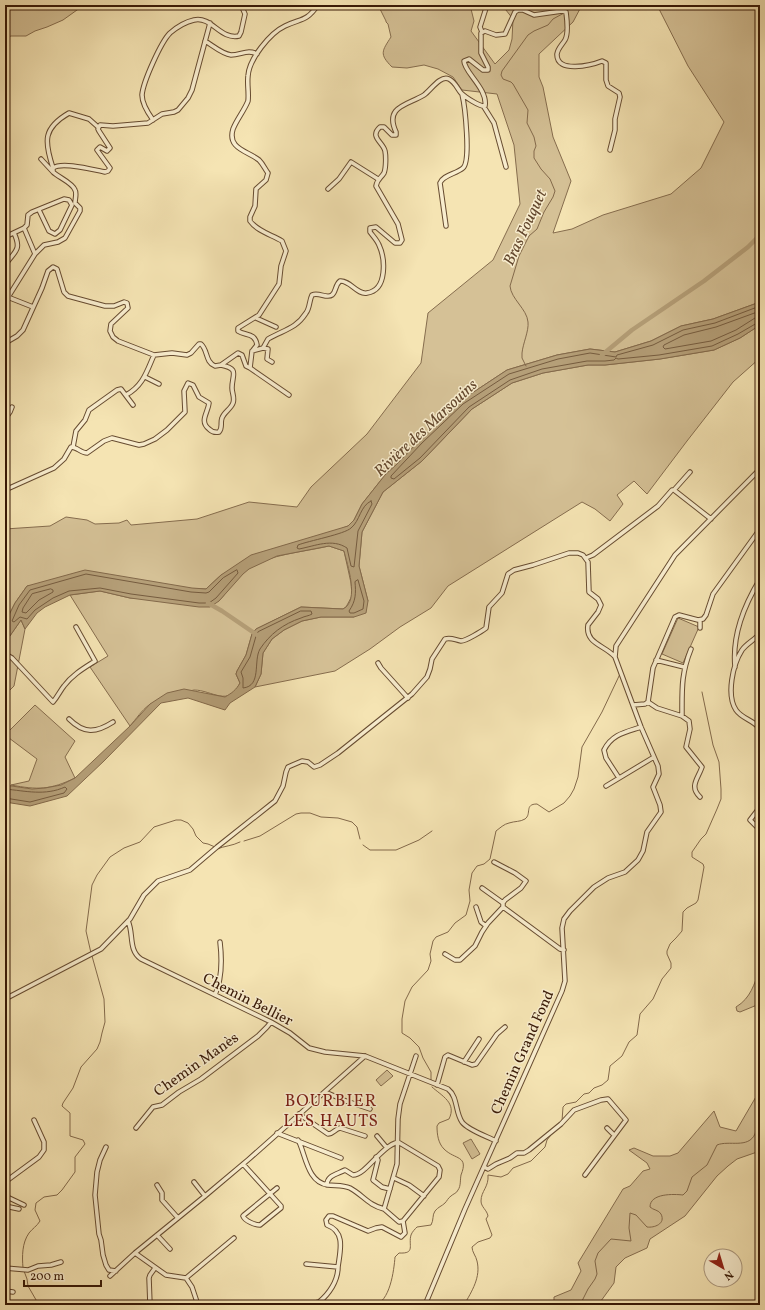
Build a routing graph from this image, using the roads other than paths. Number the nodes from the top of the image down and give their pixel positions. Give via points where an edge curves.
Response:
1 (241, 5) edge
2 (318, 5) edge
3 (487, 5) edge
4 (210, 23) junction
5 (482, 32) junction
6 (205, 40) junction
7 (257, 54) junction
8 (462, 94) junction
9 (484, 106) junction
10 (153, 120) junction
11 (98, 127) junction
12 (610, 150) dead end
13 (41, 159) dead end
14 (506, 167) dead end
15 (53, 170) junction
16 (378, 179) junction
17 (328, 189) dead end
18 (39, 210) junction
19 (446, 226) dead end
20 (24, 228) junction
21 (14, 233) junction
22 (5, 237) edge
23 (35, 254) junction
24 (5, 265) edge
25 (5, 288) edge
26 (6, 296) edge
27 (5, 302) edge
28 (33, 307) junction
29 (256, 318) junction
30 (276, 327) dead end
31 (5, 343) edge
32 (263, 348) junction
33 (252, 351) junction
34 (154, 355) junction
35 (272, 362) dead end
36 (221, 365) junction
37 (250, 368) junction
38 (145, 377) junction
39 (159, 384) dead end
40 (126, 395) junction
41 (288, 395) dead end
42 (133, 405) dead end
43 (12, 407) dead end
44 (5, 420) edge
45 (73, 447) junction
46 (760, 469) edge
47 (690, 472) dead end
48 (5, 490) edge
49 (674, 490) junction
50 (711, 519) junction
51 (760, 529) edge
52 (586, 558) junction
53 (760, 579) edge
54 (700, 620) junction
55 (76, 627) dead end
56 (700, 628) dead end
57 (760, 633) edge
58 (691, 649) dead end
59 (6, 655) edge
60 (615, 657) junction
61 (656, 660) junction
62 (378, 663) dead end
63 (684, 667) junction
64 (735, 667) junction
65 (408, 698) junction
66 (648, 702) junction
67 (633, 705) junction
68 (682, 716) junction
69 (68, 719) dead end
70 (113, 722) dead end
71 (641, 727) junction
72 (760, 729) edge
73 (654, 757) junction
74 (619, 778) junction
75 (606, 786) dead end
76 (700, 797) dead end
77 (760, 807) edge
78 (759, 812) edge
79 (757, 827) dead end
80 (494, 862) dead end
81 (482, 888) dead end
82 (503, 905) junction
83 (476, 907) dead end
84 (128, 921) junction
85 (486, 926) junction
86 (220, 942) dead end
87 (564, 950) junction
88 (445, 954) dead end
89 (215, 995) junction
90 (5, 999) edge
91 (271, 1022) junction
92 (505, 1027) dead end
93 (479, 1039) dead end
94 (365, 1056) junction
95 (416, 1056) dead end
96 (464, 1062) junction
97 (410, 1075) junction
98 (437, 1085) junction
99 (325, 1092) junction
100 (370, 1109) dead end
101 (299, 1114) junction
102 (34, 1120) dead end
103 (136, 1128) dead end
104 (607, 1128) dead end
105 (277, 1133) junction
106 (614, 1135) junction
107 (365, 1136) dead end
108 (377, 1136) dead end
109 (298, 1140) junction
110 (496, 1141) junction
111 (398, 1142) junction
112 (106, 1148) dead end
113 (387, 1148) junction
114 (376, 1157) junction
115 (341, 1158) dead end
116 (243, 1164) junction
117 (484, 1167) junction
118 (585, 1175) dead end
119 (394, 1178) junction
120 (5, 1182) edge
121 (194, 1182) dead end
122 (157, 1185) dead end
123 (327, 1185) junction
124 (278, 1188) dead end
125 (390, 1189) junction
126 (270, 1194) junction
127 (5, 1196) edge
128 (205, 1196) junction
129 (424, 1196) junction
130 (24, 1204) dead end
131 (5, 1206) edge
132 (19, 1209) dead end
133 (384, 1209) junction
134 (178, 1218) junction
135 (403, 1221) junction
136 (157, 1235) junction
137 (234, 1238) dead end
138 (170, 1249) dead end
139 (135, 1252) junction
140 (61, 1262) dead end
141 (306, 1264) dead end
142 (338, 1267) junction
143 (5, 1268) edge
144 (155, 1268) junction
145 (116, 1271) junction
146 (110, 1276) dead end
147 (186, 1278) junction
148 (5, 1291) edge
149 (13, 1292) dead end
150 (319, 1302) junction
151 (150, 1305) edge
152 (198, 1305) edge
153 (308, 1305) edge
154 (324, 1305) edge
155 (425, 1305) edge

1 - 4 street via 245,14 238,36 225,35
2 - 7 street via 307,18 284,26
3 - 5 street via 480,27
4 - 6 street
4 - 10 street via 195,20 182,24 169,34 159,50 142,95 147,112
5 - 9 street via 481,53 488,70 483,70 469,59 465,60 464,64 480,88
5 - 12 street via 500,36 505,34 518,10 534,16 564,11 566,36 558,50 560,62 579,66 602,61 606,64 608,86 619,93
6 - 7 street via 228,54
6 - 10 street via 191,94 178,110 162,114
7 - 29 street via 249,70 248,101 234,128 233,139 239,149 258,160 268,173 266,180 256,189 255,206 250,220 252,224 282,241 286,251 279,284
8 - 9 street
8 - 16 street via 453,82 443,79 425,94 397,110 392,120 396,135 392,135 384,127 378,128 376,137 385,152 385,169
8 - 19 street via 465,106 466,164 440,183
9 - 14 street via 494,123
10 - 11 street via 148,123 113,126 102,124
11 - 15 street via 89,119 69,113 51,127 47,143
11 - 15 street via 110,148 108,151 99,148 98,152 110,168 109,171 71,166 56,166
13 - 15 street
15 - 23 street via 74,187 75,202 80,211 65,238 44,245
16 - 17 street via 351,162
16 - 32 street via 376,186 398,224 402,240 395,243 376,227 370,228 378,243 384,266 384,274 379,284 372,292 361,293 340,281 331,296 315,294 307,312 295,326 268,339
18 - 18 street via 49,231 55,234 60,230 72,205 69,200 64,199
18 - 20 street via 28,215
20 - 21 street
20 - 23 street
21 - 22 street
21 - 24 street via 18,247
23 - 26 street
25 - 26 street
26 - 27 street
26 - 28 street
28 - 31 street via 20,333
28 - 34 street via 48,271 55,267 64,292 68,296 105,306 127,303 126,310 111,324 110,331 113,337
29 - 30 street
29 - 33 street via 237,330 251,335 256,340 257,346
32 - 33 street
32 - 35 street via 268,349 267,359
33 - 37 street
34 - 36 street via 172,352 187,355 201,344 212,364
34 - 38 street
36 - 37 street via 238,353
36 - 45 street via 233,371 234,400 222,419 218,432 214,432 205,424 209,403 200,399 193,385 188,383 184,391 184,412 167,430 150,442 133,445 112,438 87,453
37 - 41 street
38 - 39 street
38 - 40 street via 138,387
40 - 42 street
40 - 45 street via 119,389 90,409 76,431
43 - 44 street
45 - 48 street via 54,468
46 - 50 street
47 - 49 street
49 - 50 street
49 - 52 street via 656,508 593,556
50 - 60 street via 670,561 616,646
51 - 54 street via 713,594 706,615
52 - 60 street via 588,591 601,605 588,625 588,634 593,642
52 - 65 street via 573,552 510,572 502,593 488,610 486,628 464,641 445,639 432,658 427,677
53 - 64 street via 743,612 734,646
54 - 56 street
54 - 61 street via 677,615
55 - 59 street via 95,661 63,686 52,702 12,658
57 - 64 street via 745,646
58 - 63 street
60 - 67 street, Chemin Grand Fond
61 - 63 street
61 - 66 street
62 - 65 street
63 - 68 street
64 - 72 street via 731,683 732,701 742,716
65 - 84 street via 320,765 314,767 302,761 288,767 283,786 275,801 190,870 158,882 144,895
66 - 67 street
66 - 68 street via 657,708
67 - 71 street, Chemin Grand Fond
68 - 76 street via 691,726 686,747 702,767 694,786
69 - 70 street via 79,728 93,730 103,729
71 - 73 street, Chemin Grand Fond
71 - 74 street via 615,736 604,750 606,758
73 - 74 street
73 - 87 street, Chemin Grand Fond via 659,771 653,787 661,812 647,832 643,851 631,868 601,882 566,915 562,928
74 - 75 street
77 - 78 street
78 - 79 street via 750,820
80 - 82 street via 526,881
81 - 82 street
82 - 85 street
82 - 87 street
83 - 85 street via 481,922
84 - 89 street, Chemin Bellier via 133,951 138,957
84 - 90 street via 98,952
85 - 88 street via 475,946 460,960
86 - 89 street via 221,967
87 - 110 street, Chemin Grand Fond via 562,992
89 - 91 street, Chemin Bellier
91 - 94 street, Chemin Bellier via 309,1048
91 - 103 street, Chemin Manès via 258,1036 201,1079 166,1103 153,1108
92 - 96 street via 476,1064
93 - 96 street
94 - 97 street, Chemin Bellier
94 - 99 street
95 - 97 street
96 - 98 street via 448,1055 445,1057
97 - 98 street, Chemin Bellier
97 - 111 street via 400,1104
98 - 110 street, Chemin Bellier via 451,1092 462,1122
99 - 100 street
99 - 101 street
101 - 105 street
101 - 107 street via 328,1134 340,1128
102 - 120 street via 44,1142 44,1150 39,1157
104 - 106 street
105 - 109 street
105 - 116 street
106 - 117 street via 626,1120 610,1100 601,1100 572,1111 561,1124 524,1153 517,1153 488,1169
106 - 118 street
108 - 113 street
109 - 115 street
109 - 123 street via 312,1175
110 - 117 street, Chemin Grand Fond
111 - 113 street
111 - 119 street
111 - 129 street via 436,1164 440,1170 439,1177
112 - 145 street via 97,1172 95,1195 98,1227 106,1265 109,1270
113 - 114 street
114 - 123 street via 361,1173 352,1175 345,1170 329,1178
114 - 125 street via 378,1160 373,1180
116 - 126 street
116 - 128 street
117 - 155 street, Chemin Grand Fond
119 - 125 street
119 - 129 street
121 - 128 street
122 - 134 street via 162,1192 162,1200
123 - 133 street via 348,1188 376,1207
124 - 126 street
125 - 133 street
126 - 126 street via 244,1215 243,1218 260,1225 280,1209 281,1206
127 - 130 street
128 - 134 street
129 - 135 street
131 - 132 street
133 - 135 street via 399,1222
134 - 136 street
135 - 142 street via 405,1233 401,1237 382,1227 368,1231 329,1216 326,1223 339,1234
136 - 138 street
136 - 139 street
137 - 147 street
139 - 144 street
139 - 145 street
140 - 143 street via 28,1270
141 - 142 street
142 - 150 street via 335,1282
144 - 147 street via 166,1275
144 - 151 street via 149,1278
145 - 146 street
147 - 152 street
148 - 149 street
150 - 153 street
150 - 154 street

